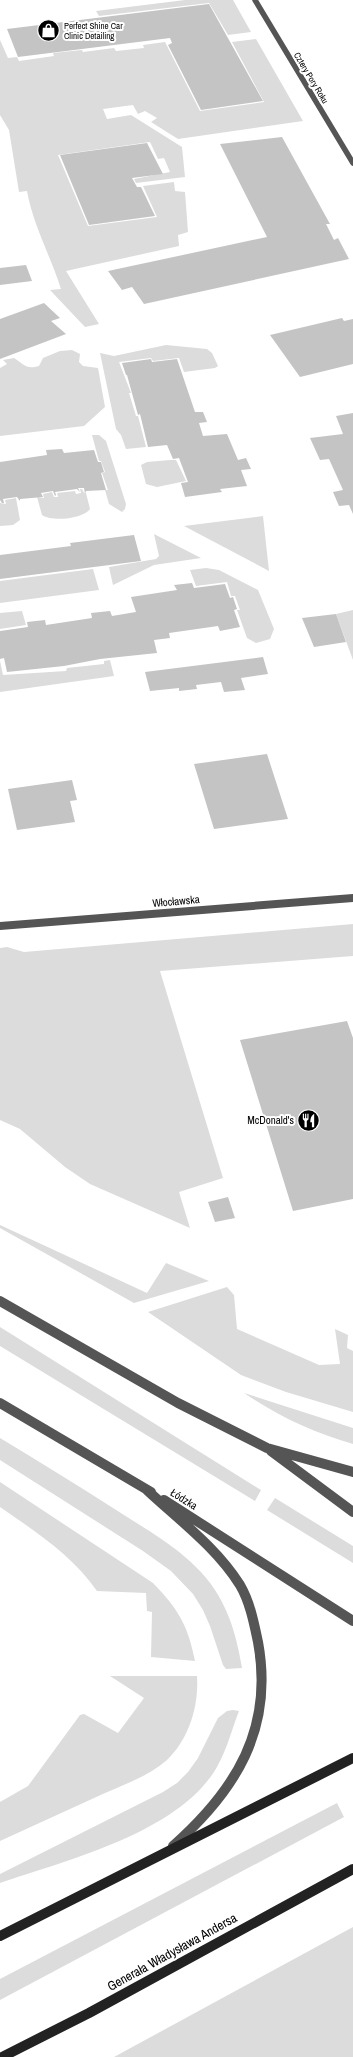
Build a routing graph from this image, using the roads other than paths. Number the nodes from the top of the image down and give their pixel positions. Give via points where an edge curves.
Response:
1 (255, 0) edge
2 (353, 163) edge
3 (353, 898) edge
4 (0, 926) edge
5 (0, 1300) edge
6 (0, 1403) edge
7 (267, 1448) junction
8 (353, 1472) edge
9 (147, 1490) junction
10 (353, 1512) edge
11 (353, 1621) edge
12 (353, 1758) edge
13 (155, 1859) junction
14 (353, 1869) edge
15 (0, 1936) edge
16 (2, 2057) edge

1 - 2 street, Cztery Pory Roku
3 - 4 street, Włocławska
5 - 7 street via 178,1403
6 - 9 street, Łódzka
7 - 8 street
7 - 10 street
9 - 11 street, Łódzka
9 - 13 street via 218,1556 241,1586 258,1640 264,1675 254,1733 237,1775 200,1822
12 - 13 main road
13 - 15 main road
14 - 16 main road, Generała Władysława Andersa via 89,2013

